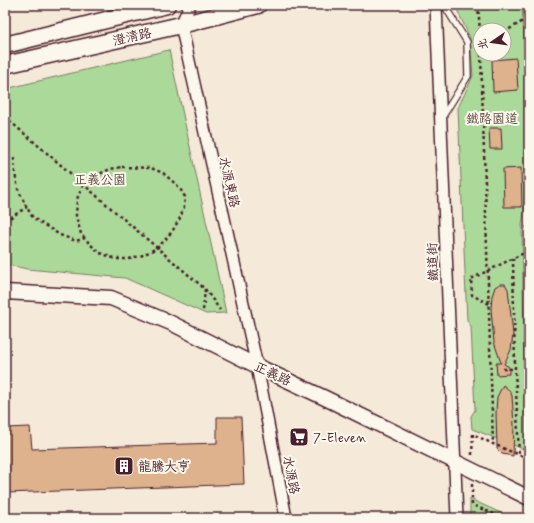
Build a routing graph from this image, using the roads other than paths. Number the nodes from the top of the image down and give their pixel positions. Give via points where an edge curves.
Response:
1 (167, 5) edge
2 (190, 5) edge
3 (258, 5) edge
4 (436, 5) edge
5 (444, 5) edge
6 (181, 25) junction
7 (5, 45) edge
8 (5, 65) edge
9 (440, 120) junction
10 (5, 292) edge
11 (257, 366) junction
12 (454, 461) junction
13 (529, 498) edge
14 (286, 518) edge
15 (457, 518) edge

1 - 7 main road, 澄清路
2 - 6 street
3 - 6 main road, 澄清路
4 - 9 street, 鐵道街
5 - 9 lane via 467,42 468,76
6 - 8 main road, 澄清路
6 - 11 street, 水源東路
9 - 12 street, 鐵道街
10 - 11 street, 正義路 via 111,298 171,323
11 - 12 street, 正義路
11 - 14 street, 水源路
12 - 13 street, 正義路
12 - 15 street, 鐵道街

